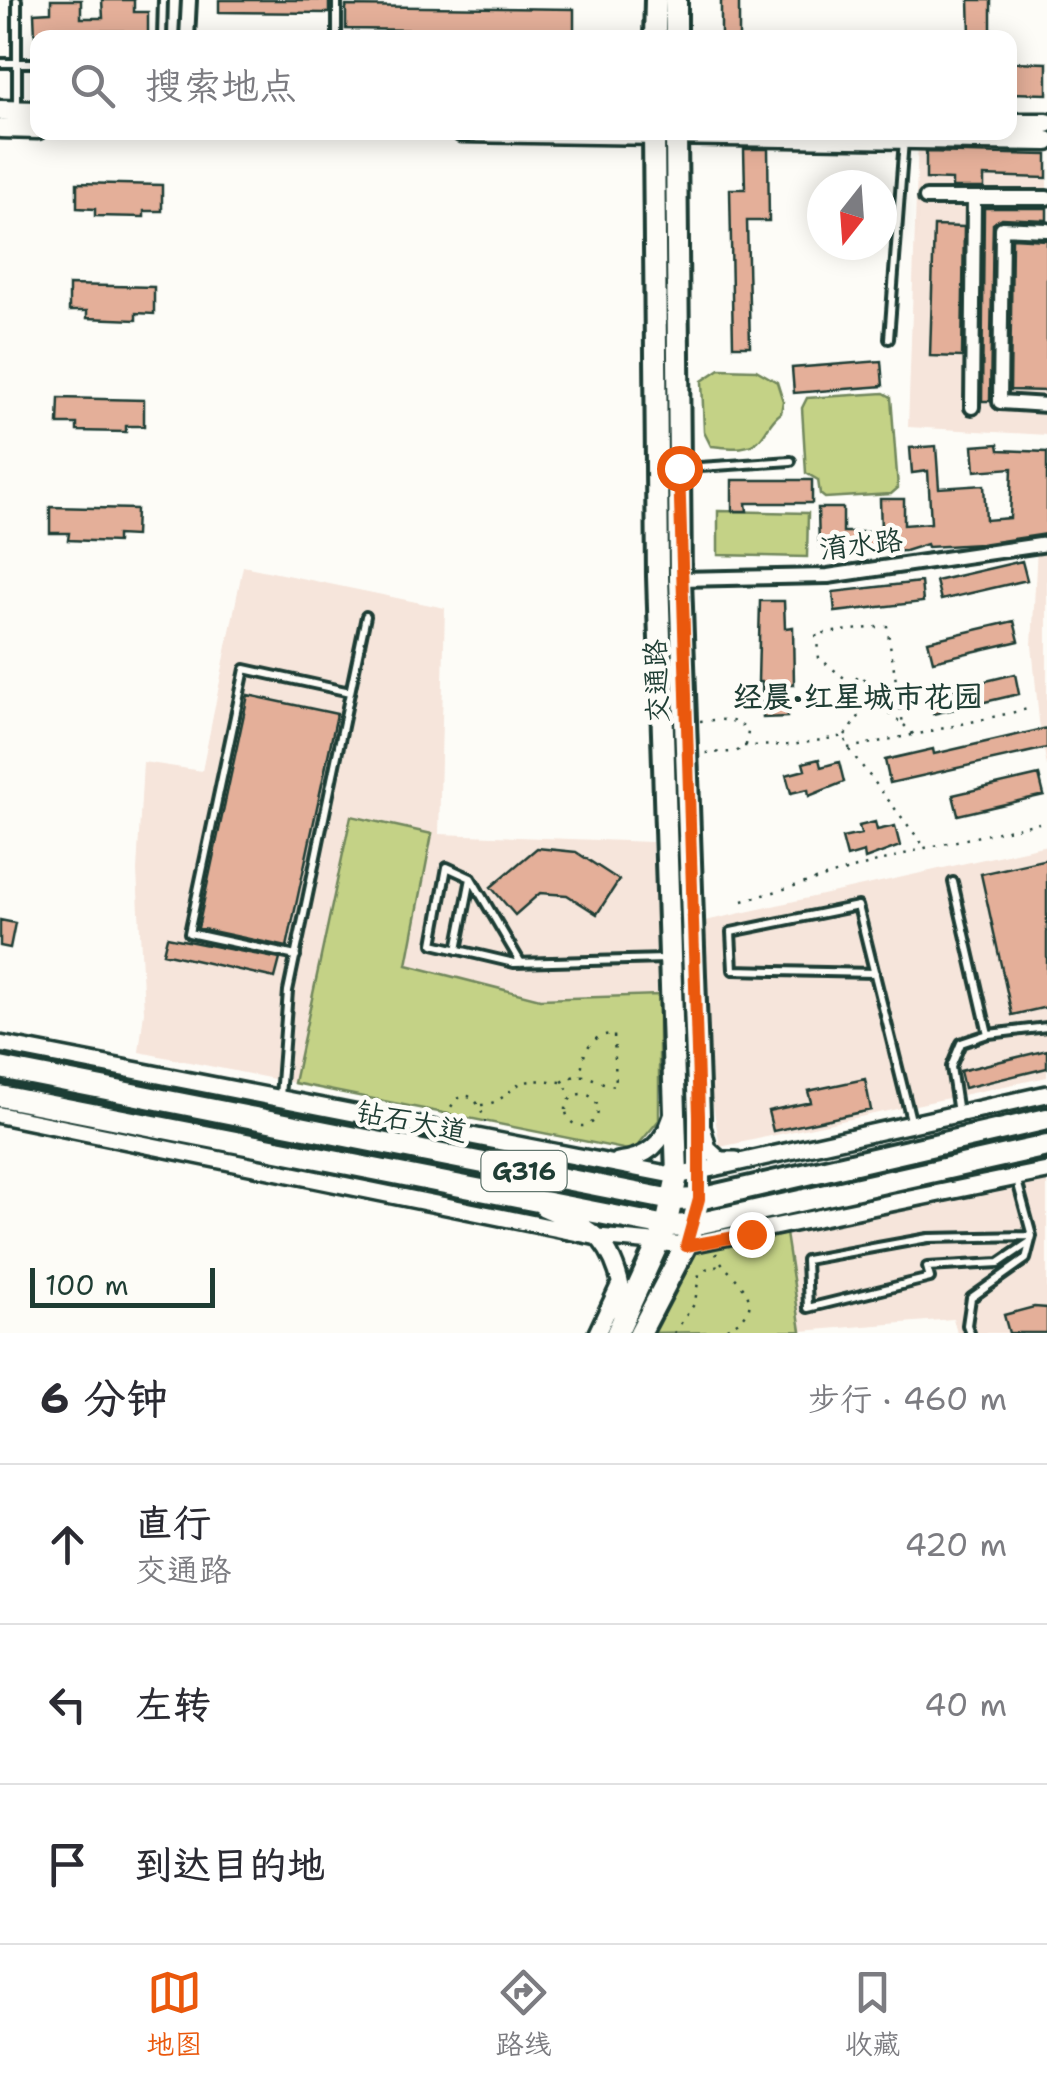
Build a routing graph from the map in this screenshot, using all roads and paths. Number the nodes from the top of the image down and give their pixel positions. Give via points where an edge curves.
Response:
1 (18, 0) edge
2 (163, 0) edge
3 (189, 0) edge
4 (337, 0) edge
5 (656, 0) edge
6 (676, 0) edge
7 (162, 30) edge
8 (187, 30) edge
9 (337, 30) edge
10 (655, 30) edge
11 (676, 30) edge
12 (30, 62) edge
13 (0, 63) edge
14 (17, 63) junction
15 (9, 110) edge
16 (1017, 123) edge
17 (1047, 123) edge
18 (0, 128) edge
19 (30, 128) edge
20 (654, 140) edge
21 (676, 140) edge
22 (904, 140) edge
23 (976, 140) edge
24 (1047, 141) edge
25 (926, 198) dead end
26 (974, 198) junction
27 (1047, 198) edge
28 (1047, 230) edge
29 (889, 339) dead end
30 (1047, 405) edge
31 (972, 407) dead end
32 (790, 461) dead end
33 (679, 468) junction
34 (1047, 544) edge
35 (680, 579) junction
36 (366, 616) dead end
37 (852, 684) junction
38 (350, 692) junction
39 (871, 700) junction
40 (1028, 709) dead end
41 (862, 713) junction
42 (685, 722) junction
43 (903, 724) junction
44 (914, 734) junction
45 (844, 736) junction
46 (744, 746) junction
47 (848, 748) junction
48 (686, 753) junction
49 (1039, 822) dead end
50 (926, 848) junction
51 (471, 878) junction
52 (953, 882) dead end
53 (742, 901) dead end
54 (457, 950) junction
55 (296, 956) junction
56 (672, 959) junction
57 (521, 963) junction
58 (875, 973) junction
59 (1047, 1027) edge
60 (988, 1034) junction
61 (0, 1044) edge
62 (78, 1059) junction
63 (0, 1068) edge
64 (582, 1076) junction
65 (74, 1082) junction
66 (562, 1082) junction
67 (1047, 1094) edge
68 (0, 1096) edge
69 (573, 1096) junction
70 (280, 1098) junction
71 (677, 1102) junction
72 (481, 1104) junction
73 (958, 1114) junction
74 (0, 1115) edge
75 (699, 1116) junction
76 (1047, 1119) edge
77 (935, 1120) junction
78 (275, 1122) junction
79 (912, 1125) junction
80 (441, 1130) junction
81 (165, 1139) junction
82 (488, 1139) junction
83 (941, 1144) junction
84 (1047, 1146) edge
85 (1012, 1154) junction
86 (760, 1159) junction
87 (600, 1161) junction
88 (1047, 1171) edge
89 (699, 1173) junction
90 (677, 1176) junction
91 (1016, 1177) junction
92 (699, 1199) junction
93 (672, 1200) junction
94 (526, 1201) junction
95 (751, 1234) junction
96 (663, 1236) junction
97 (689, 1236) junction
98 (598, 1237) junction
99 (1031, 1239) junction
100 (719, 1244) junction
101 (723, 1266) junction
102 (658, 1294) junction
103 (743, 1301) dead end
104 (750, 1301) junction
105 (610, 1332) edge
106 (640, 1333) edge
107 (674, 1333) edge
108 (721, 1333) edge
109 (970, 1333) edge

1 - 14 lane
2 - 7 lane
3 - 8 street
4 - 9 lane
5 - 10 main road
6 - 11 main road
12 - 14 lane
13 - 14 lane
14 - 15 lane
16 - 17 main road
18 - 19 main road
20 - 56 main road, 交通路 via 658,576
21 - 33 main road, 交通路
22 - 29 lane
23 - 24 main road
25 - 26 street
26 - 27 street
26 - 31 street
28 - 30 street via 1002,228 1000,402
32 - 33 lane
33 - 35 main road, 交通路
34 - 35 street, 淯水路 via 828,576
35 - 42 main road, 交通路
36 - 38 lane
37 - 39 path via 858,675 879,690
37 - 41 path via 842,699
37 - 43 path via 819,658 816,634 887,626
38 - 55 lane
38 - 55 lane via 244,669 189,933
39 - 41 path
39 - 43 path
40 - 44 path
41 - 45 path
42 - 46 path via 740,722 748,732
42 - 48 main road, 交通路
43 - 44 path
44 - 47 path
45 - 46 path
45 - 47 path
46 - 48 path
47 - 50 path
48 - 75 main road, 交通路
49 - 50 path
50 - 53 path
51 - 54 lane
51 - 54 lane via 447,867 433,944
51 - 57 lane
52 - 60 lane
54 - 57 lane
55 - 70 lane
56 - 57 lane
56 - 71 main road, 交通路
58 - 58 lane via 858,906 731,932 733,970
58 - 79 lane
59 - 60 lane
60 - 73 lane via 961,1042 950,1067
61 - 62 street
62 - 65 street
62 - 70 street
63 - 65 main road, 钻石大道 / G316
64 - 64 path via 616,1086 614,1034 588,1046
64 - 66 path
65 - 78 main road, 钻石大道 / G316
66 - 69 path
66 - 72 path via 520,1084 494,1104
67 - 73 street
68 - 81 main road, 钻石大道 / G316
69 - 69 path via 565,1112 570,1124 592,1121 598,1102
70 - 78 street
70 - 80 street
71 - 87 street via 664,1138 646,1154
71 - 90 main road, 交通路
72 - 80 path via 466,1096 456,1100
72 - 82 path
73 - 77 street
74 - 81 street
75 - 86 street via 708,1149 720,1160
75 - 89 main road, 交通路
76 - 83 main road, 钻石大道 / G316
77 - 79 street
77 - 83 street
78 - 93 main road, 钻石大道 / G316
79 - 86 street
80 - 82 street
81 - 94 main road, 钻石大道 / G316
81 - 98 street
82 - 87 street
83 - 92 main road, 钻石大道 / G316
84 - 85 main road, 钻石大道 / G316
85 - 91 street
85 - 97 main road, 钻石大道 / G316
86 - 89 street
87 - 90 street
88 - 91 street
89 - 90 street
89 - 92 main road, 交通路
90 - 93 main road, 交通路
91 - 95 street
91 - 99 lane
92 - 93 main road, 钻石大道 / G316
92 - 97 main road, 交通路
93 - 96 main road, 交通路
94 - 96 main road, 钻石大道 / G316
94 - 98 street
95 - 97 street
95 - 100 street
96 - 97 main road, 钻石大道 / G316
96 - 98 street
96 - 105 main road, 交通路
97 - 102 main road, 交通路
98 - 105 street via 624,1302
99 - 99 lane via 928,1238 806,1260 808,1308 930,1278 927,1267 999,1263
99 - 109 lane via 1026,1259 971,1298
100 - 101 path
100 - 102 street via 696,1252
101 - 104 path
101 - 107 path via 699,1274 695,1304
102 - 106 main road, 交通路
103 - 104 path
104 - 108 path via 748,1312

